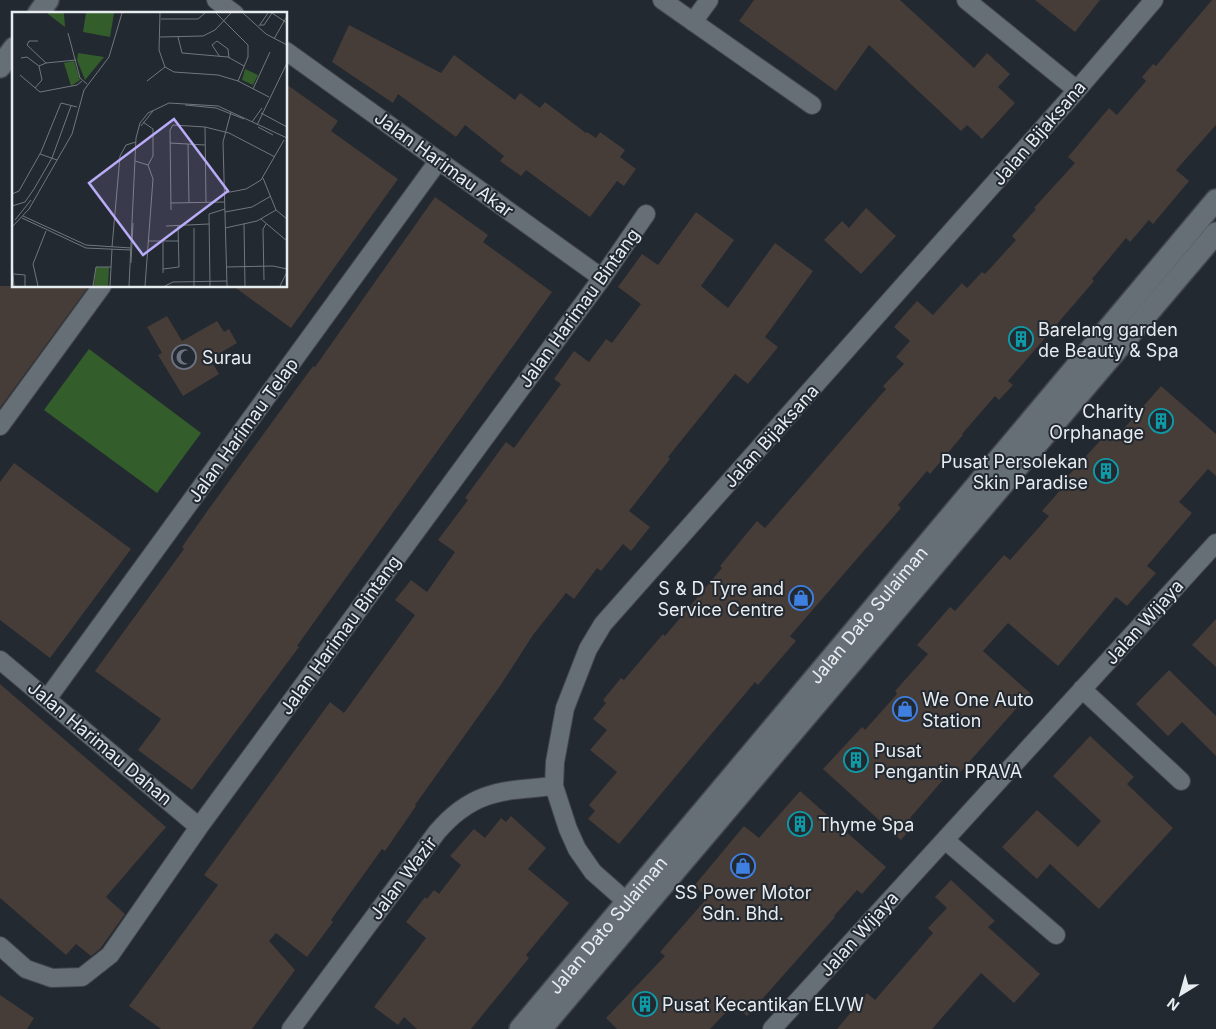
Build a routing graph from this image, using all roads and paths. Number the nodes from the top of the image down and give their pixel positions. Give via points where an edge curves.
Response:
1 (48, 0) edge
2 (216, 0) edge
3 (662, 0) edge
4 (709, 0) edge
5 (966, 0) edge
6 (1154, 0) edge
7 (39, 12) edge
8 (232, 12) edge
9 (693, 22) junction
10 (12, 51) edge
11 (288, 51) edge
12 (0, 67) edge
13 (1078, 90) junction
14 (812, 105) dead end
15 (439, 160) junction
16 (1216, 200) edge
17 (646, 214) dead end
18 (1216, 233) edge
19 (602, 278) junction
20 (101, 288) edge
21 (0, 426) edge
22 (1213, 553) edge
23 (0, 660) edge
24 (1082, 689) junction
25 (47, 699) junction
26 (1181, 781) dead end
27 (554, 786) junction
28 (199, 827) junction
29 (945, 840) junction
30 (633, 908) junction
31 (1056, 935) dead end
32 (0, 946) edge
33 (291, 1029) edge
34 (520, 1029) edge
35 (541, 1029) edge
36 (772, 1029) edge

1 - 7 street
2 - 8 street
3 - 9 street
4 - 9 street
5 - 13 street
6 - 13 street, Jalan Bijaksana
9 - 14 street
10 - 12 street
11 - 15 street, Jalan Harimau Akar
13 - 27 street, Jalan Bijaksana via 603,624 588,649 565,708
15 - 19 street, Jalan Harimau Akar
15 - 25 street, Jalan Harimau Telap
16 - 30 street, Jalan Dato Sulaiman
17 - 19 street, Jalan Harimau Bintang
18 - 30 street, Jalan Dato Sulaiman
19 - 28 street, Jalan Harimau Bintang
20 - 21 street
22 - 24 street, Jalan Wijaya
23 - 25 street, Jalan Harimau Dahan
24 - 26 street
24 - 29 street, Jalan Wijaya
25 - 28 street, Jalan Harimau Dahan
27 - 30 street, Jalan Bijaksana via 577,849 593,872
27 - 33 street, Jalan Wazir via 489,794 454,815 437,832
28 - 32 street, Jalan Harimau Bintang via 110,955 82,976 52,978 26,969
29 - 31 street
29 - 36 street, Jalan Wijaya
30 - 34 street, Jalan Dato Sulaiman
30 - 35 street, Jalan Dato Sulaiman

